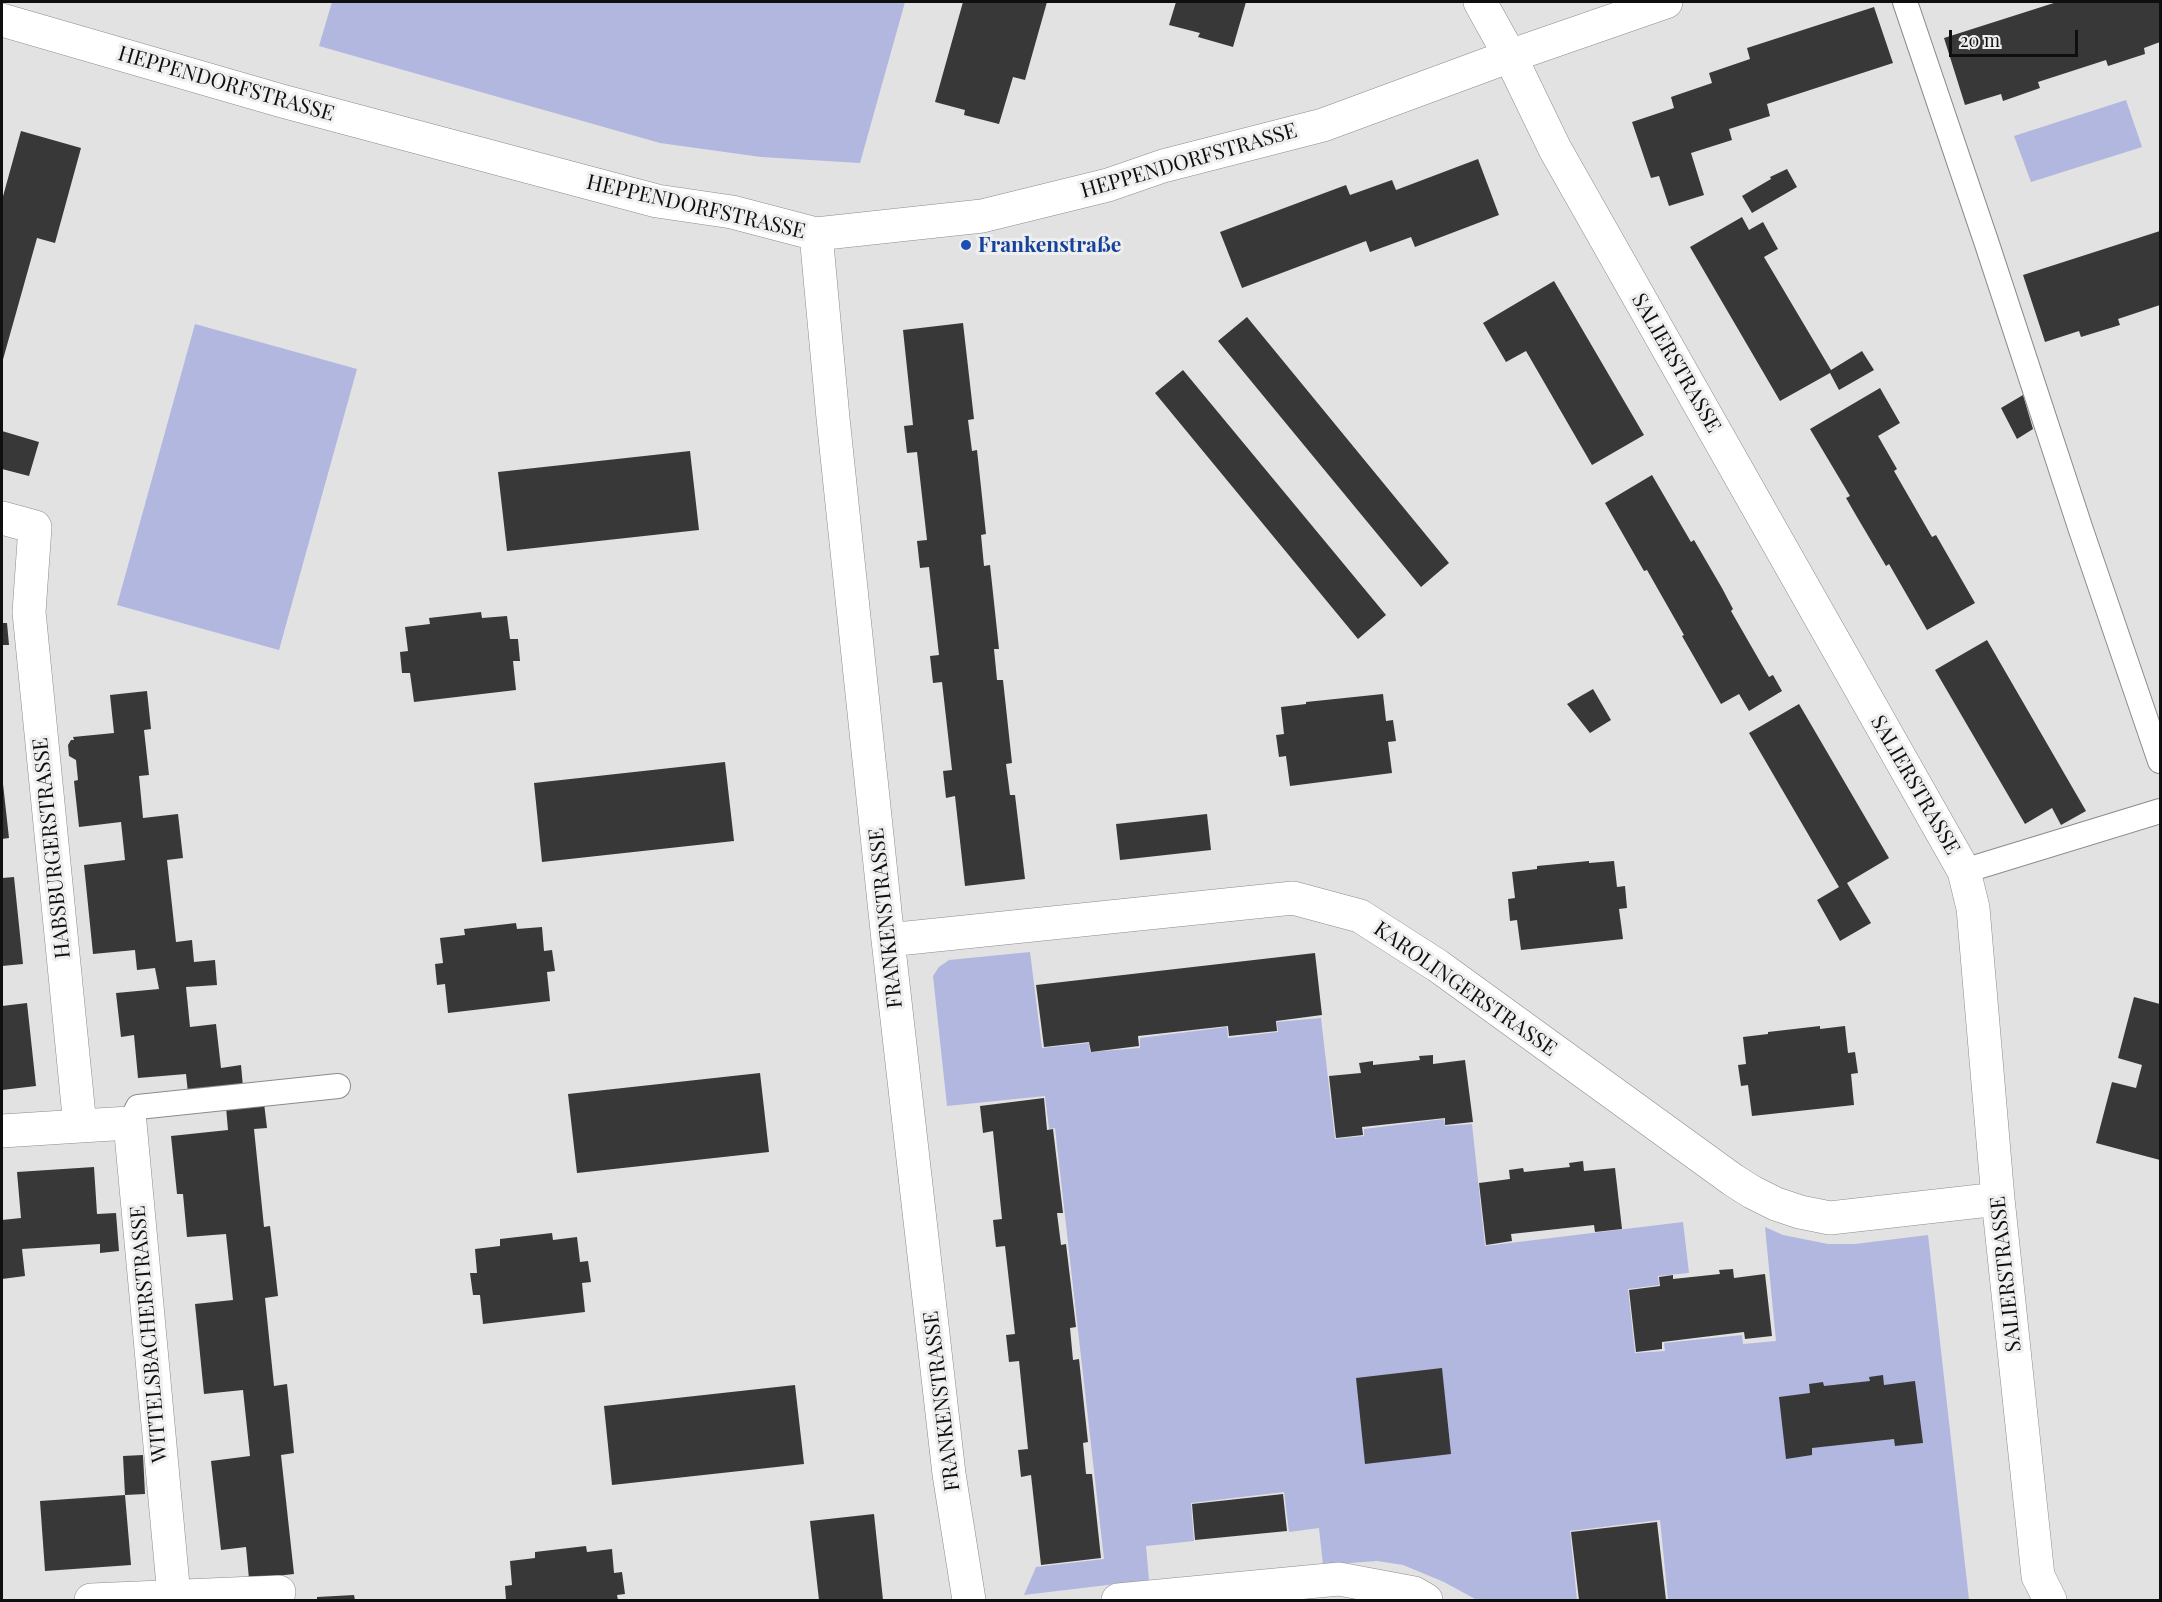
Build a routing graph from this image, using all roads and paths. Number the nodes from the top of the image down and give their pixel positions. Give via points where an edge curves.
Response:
1 (1480, 2) edge
2 (1666, 2) edge
3 (1905, 2) edge
4 (2, 20) edge
5 (1510, 56) junction
6 (816, 234) junction
7 (2, 518) edge
8 (2160, 761) edge
9 (2160, 811) edge
10 (1964, 871) junction
11 (888, 940) junction
12 (338, 1086) dead end
13 (130, 1123) junction
14 (80, 1126) junction
15 (2, 1131) edge
16 (1998, 1199) junction
17 (279, 1592) dead end
18 (174, 1596) junction
19 (92, 1600) edge
20 (969, 1600) edge
21 (1118, 1600) edge
22 (1426, 1600) edge
23 (2050, 1600) edge

1 - 5 street, SALIERSTRASSE
2 - 5 street, HEPPENDORFSTRASSE
3 - 8 lane
4 - 6 street, HEPPENDORFSTRASSE via 282,101 657,201 732,212
5 - 6 street, HEPPENDORFSTRASSE via 1323,124 1163,166 1108,185 982,216
5 - 10 street, SALIERSTRASSE via 1555,149
6 - 11 street, FRANKENSTRASSE
7 - 14 street, HABSBURGERSTRASSE via 36,527 29,612
9 - 10 lane
10 - 16 street, SALIERSTRASSE via 1973,908
11 - 16 street, KAROLINGERSTRASSE via 1293,898 1360,916 1438,966 1733,1180 1776,1204 1830,1218
11 - 20 street, FRANKENSTRASSE via 949,1474
12 - 13 lane via 138,1107
13 - 14 street
13 - 18 street, WITTELSBACHERSTRASSE
14 - 15 street
16 - 23 street, SALIERSTRASSE via 2038,1576
17 - 18 street
18 - 19 street
21 - 22 street via 1339,1580 1414,1593

